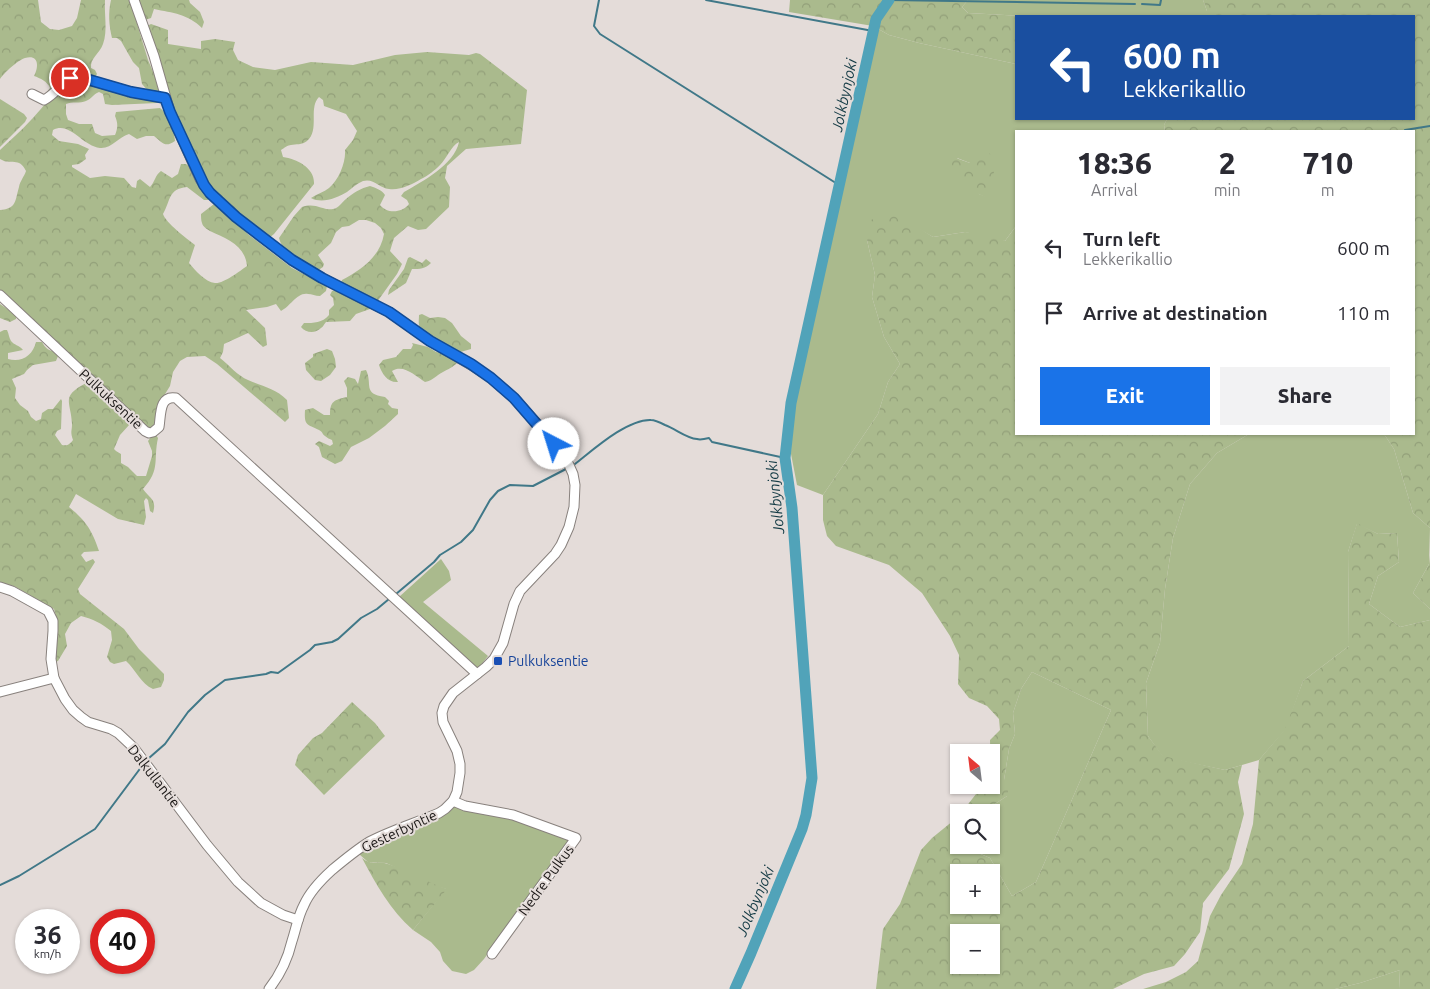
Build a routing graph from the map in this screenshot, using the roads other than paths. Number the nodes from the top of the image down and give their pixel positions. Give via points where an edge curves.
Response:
1 (134, 0) edge
2 (32, 94) dead end
3 (165, 98) junction
4 (0, 294) edge
5 (0, 587) edge
6 (478, 674) junction
7 (54, 678) junction
8 (0, 692) edge
9 (452, 801) junction
10 (298, 920) junction
11 (492, 954) dead end
12 (269, 989) edge

1 - 3 street via 158,66
2 - 3 street via 44,100 64,81 76,76
3 - 6 street via 200,179 220,203 292,260 389,312 491,378 514,398 569,465 575,495 572,518 564,539 555,554 520,591 504,643 494,659
4 - 6 street, Pulkuksentie via 145,432 159,427 163,403 170,397 176,398
5 - 7 street, Dalkullantie via 48,611 54,631 51,659
6 - 9 street via 453,693 442,713 460,764 459,782
7 - 8 street
7 - 10 street, Dalkullantie via 65,699 81,718 118,733 134,748 207,845 249,894 271,909
9 - 10 street, Gesterbyntie via 439,813 386,834 348,857 313,888
9 - 11 street, Nedre Pulkus via 514,815 576,838
10 - 12 street, Gesterbyntie via 287,956

